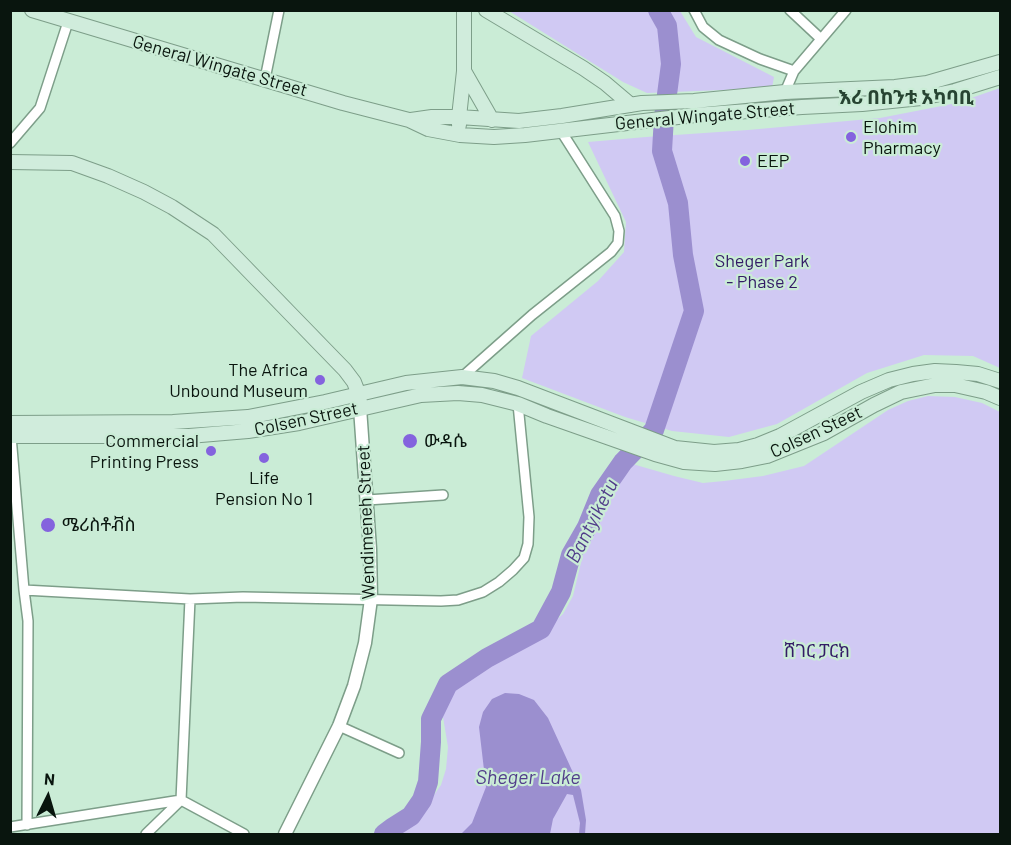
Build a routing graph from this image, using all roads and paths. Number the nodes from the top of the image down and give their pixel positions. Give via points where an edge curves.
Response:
1 (32, 10) edge
2 (279, 10) edge
3 (464, 10) edge
4 (486, 10) edge
5 (694, 10) edge
6 (790, 10) edge
7 (846, 10) edge
8 (68, 22) junction
9 (821, 39) junction
10 (1000, 62) edge
11 (794, 71) junction
12 (464, 72) junction
13 (1000, 77) edge
14 (265, 79) junction
15 (784, 93) junction
16 (636, 104) junction
17 (695, 108) junction
18 (459, 117) junction
19 (409, 120) junction
20 (492, 120) junction
21 (561, 131) junction
22 (460, 135) junction
23 (10, 143) edge
24 (10, 162) edge
25 (462, 376) junction
26 (956, 378) junction
27 (1000, 381) edge
28 (1000, 398) edge
29 (360, 401) junction
30 (518, 404) junction
31 (10, 423) edge
32 (594, 433) joint
33 (11, 436) edge
34 (658, 449) junction
35 (443, 495) dead end
36 (367, 500) junction
37 (24, 590) junction
38 (190, 599) junction
39 (371, 599) junction
40 (339, 726) junction
41 (399, 753) dead end
42 (181, 800) junction
43 (27, 825) junction
44 (10, 827) edge
45 (146, 834) edge
46 (244, 834) edge
47 (285, 834) edge

1 - 8 main road, General Wingate Street
2 - 14 street
3 - 12 main road
4 - 16 main road
5 - 11 street via 703,27 719,40
6 - 9 street
7 - 9 street
8 - 14 main road, General Wingate Street
8 - 23 street via 40,108
9 - 11 street
10 - 15 main road, General Wingate Street via 895,87
11 - 15 street
12 - 18 main road
12 - 20 main road
13 - 17 main road, General Wingate Street via 921,98 802,107
14 - 19 main road, General Wingate Street
15 - 17 main road, General Wingate Street
16 - 17 main road, General Wingate Street
16 - 20 main road, General Wingate Street via 542,119
17 - 21 main road, General Wingate Street via 644,121
18 - 19 main road, General Wingate Street
18 - 20 main road, General Wingate Street
18 - 22 main road
19 - 22 main road, General Wingate Street via 428,129
21 - 22 main road, General Wingate Street
21 - 25 street via 615,216 620,231 618,243
24 - 29 main road via 72,163 144,192 213,234 345,370
25 - 29 main road via 406,383
25 - 34 main road via 518,388 597,418
26 - 27 main road via 978,374
26 - 28 main road, Colsen Steet
26 - 34 main road, Colsen Steet via 901,392 824,433 767,456 715,464 684,462
29 - 30 main road, Colsen Street via 458,393
29 - 31 main road via 222,419
29 - 33 main road, Colsen Street via 299,423 248,431 189,436
29 - 36 street, Wendimeneh Street
30 - 32 main road, Colsen Street
30 - 39 street via 529,517 524,558 499,582 458,600
32 - 34 main road, Colsen Steet
33 - 37 street
35 - 36 street
36 - 39 street, Wendimeneh Street
37 - 38 street
37 - 43 street
38 - 39 street
38 - 42 street
39 - 40 street, Wendimeneh Street via 359,668
40 - 41 street
40 - 47 street, Wendimeneh Street
42 - 43 street
42 - 45 street
42 - 46 street
43 - 44 street

